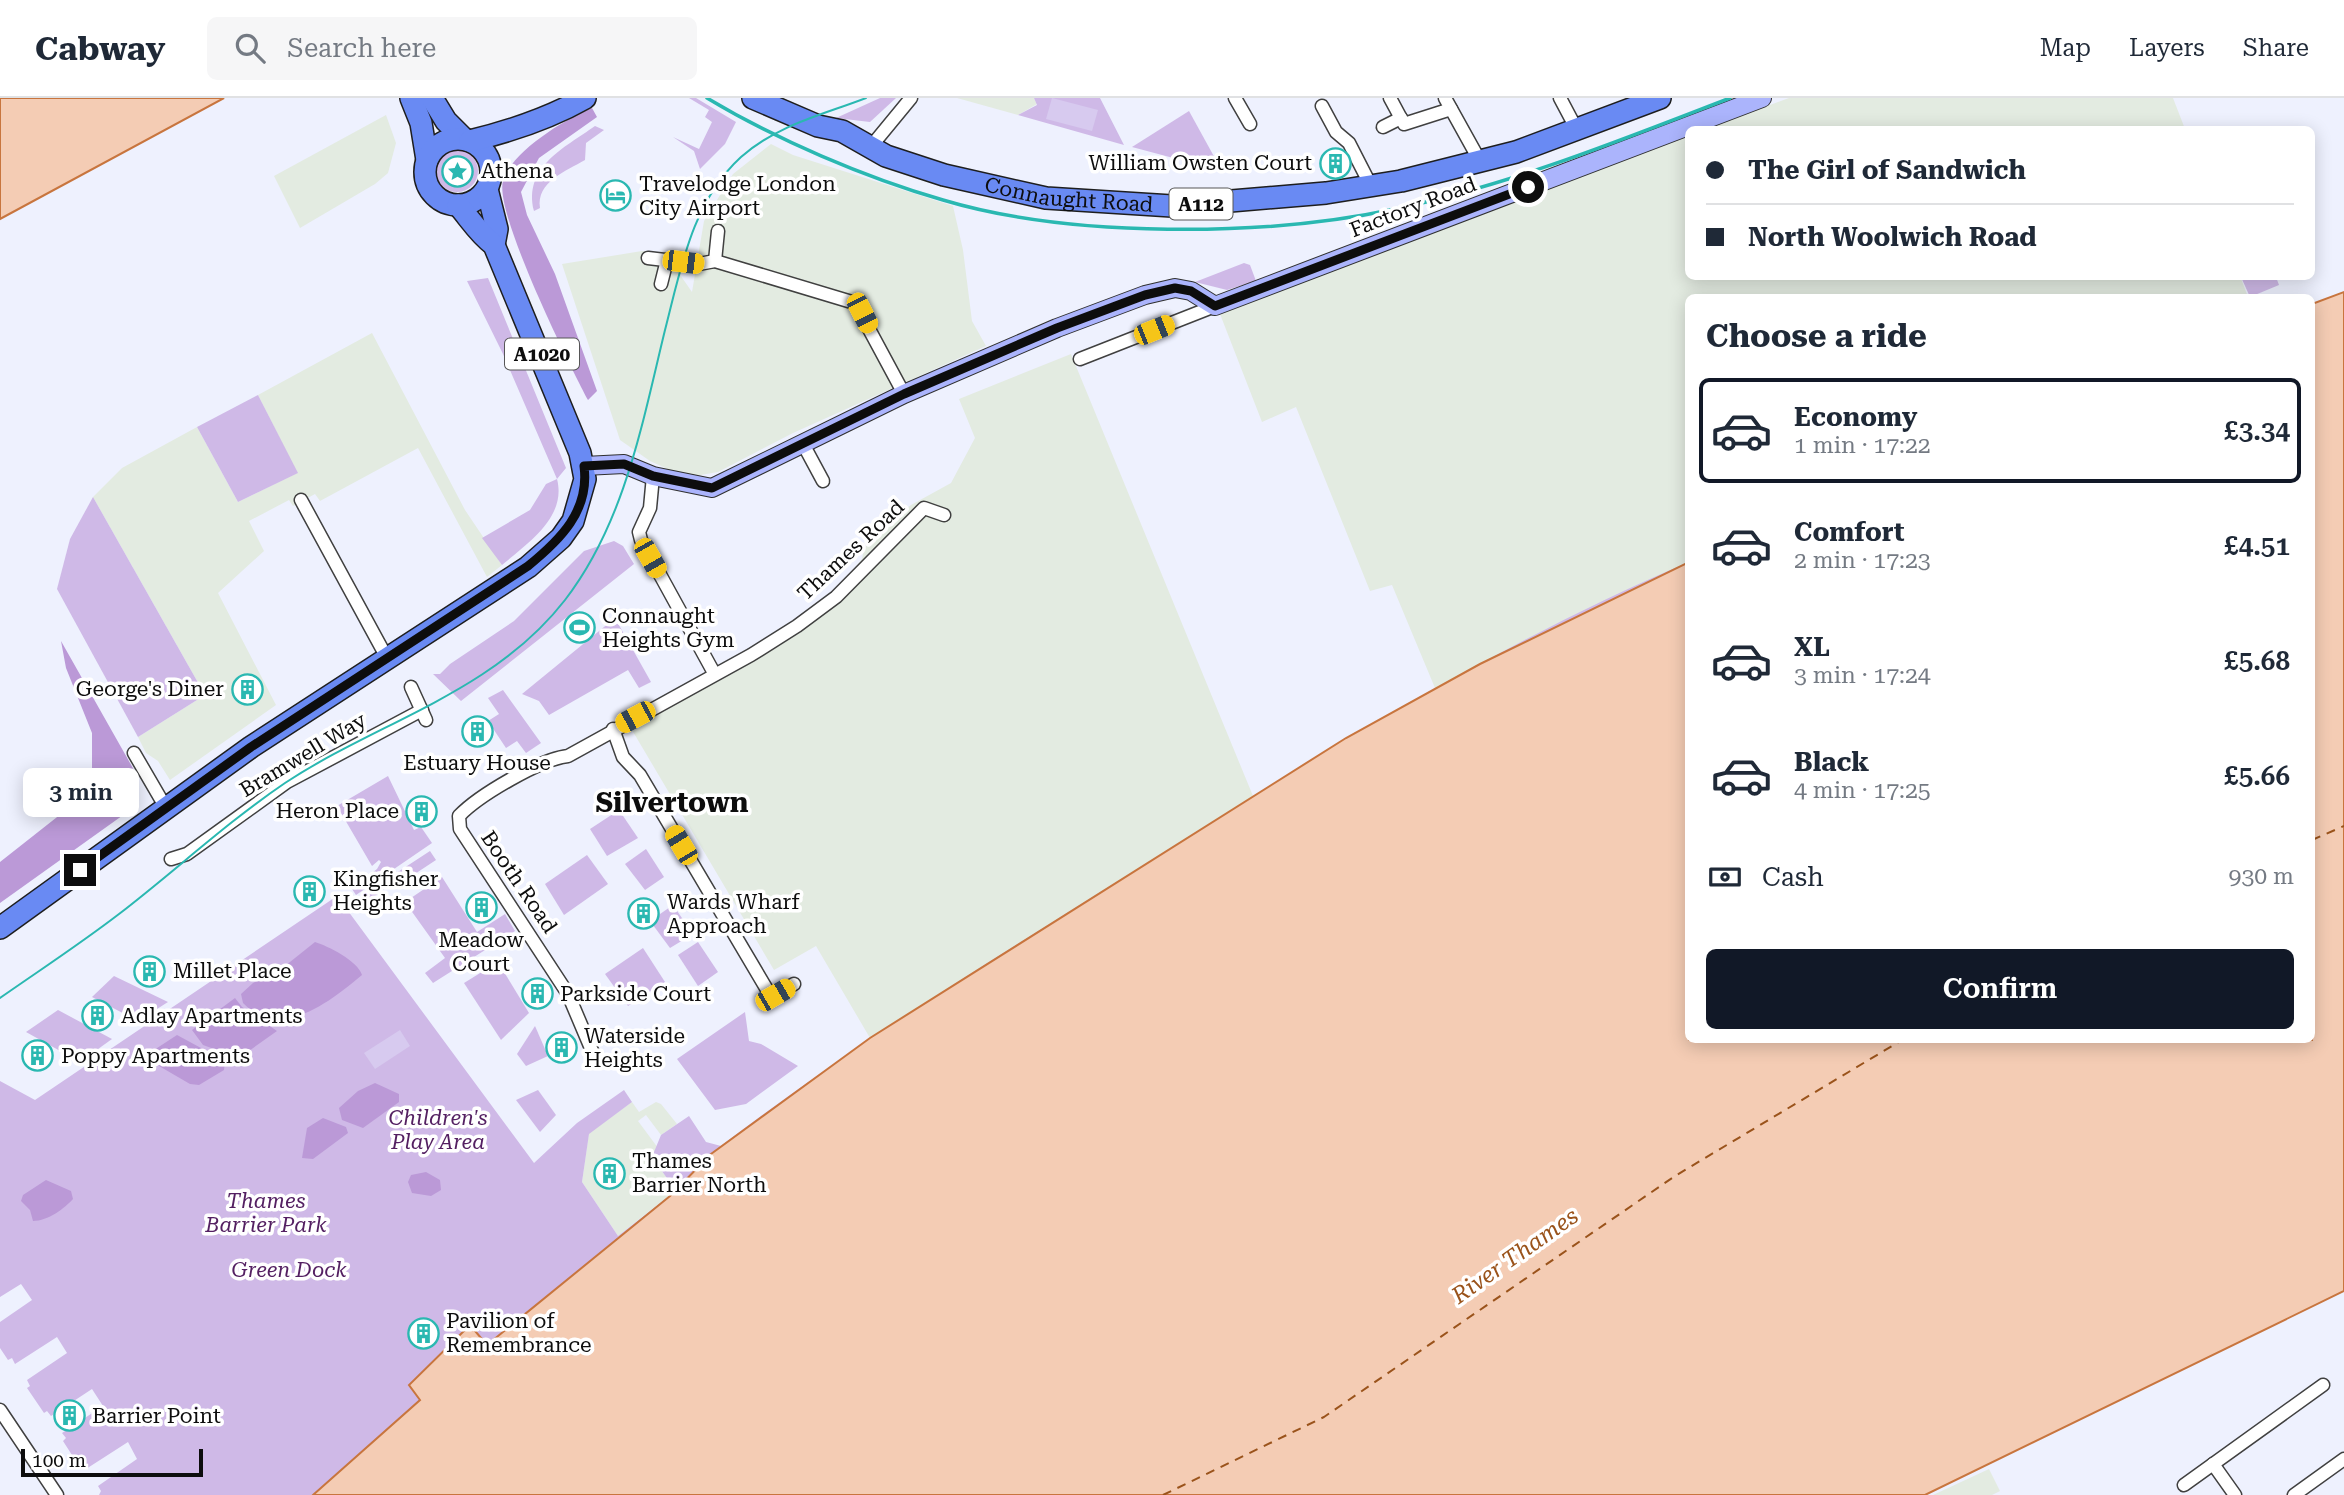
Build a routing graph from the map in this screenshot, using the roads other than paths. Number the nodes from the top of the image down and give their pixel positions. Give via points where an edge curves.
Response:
1 (411, 98) edge
2 (432, 98) edge
3 (584, 98) edge
4 (753, 98) edge
5 (911, 98) edge
6 (1235, 98) edge
7 (1390, 98) edge
8 (1560, 98) edge
9 (1660, 98) edge
10 (1762, 98) edge
11 (1448, 104) edge
12 (1322, 106) dead end
13 (1401, 118) junction
14 (1250, 124) dead end
15 (1688, 126) edge
16 (1383, 127) dead end
17 (1685, 127) edge
18 (520, 129) junction
19 (1577, 130) junction
20 (467, 140) junction
21 (869, 149) junction
22 (427, 160) junction
23 (1481, 163) junction
24 (491, 164) junction
25 (1371, 186) junction
26 (487, 189) junction
27 (458, 205) junction
28 (718, 231) dead end
29 (494, 245) junction
30 (648, 258) dead end
31 (667, 260) junction
32 (715, 261) junction
33 (661, 284) dead end
34 (1215, 306) junction
35 (1080, 359) dead end
36 (904, 394) junction
37 (802, 442) junction
38 (584, 466) junction
39 (653, 476) junction
40 (823, 481) dead end
41 (301, 500) dead end
42 (944, 515) dead end
43 (387, 658) junction
44 (713, 673) junction
45 (411, 687) dead end
46 (614, 729) junction
47 (134, 752) dead end
48 (166, 808) junction
49 (171, 859) dead end
50 (0, 928) edge
51 (794, 984) dead end
52 (593, 1054) dead end
53 (2323, 1385) dead end
54 (0, 1410) edge
55 (2344, 1459) edge
56 (2213, 1464) junction
57 (2184, 1485) dead end
58 (57, 1495) edge
59 (2235, 1495) edge
60 (2294, 1495) edge

1 - 22 main road, A1020
2 - 20 main road via 446,121
3 - 18 main road
4 - 21 main road, Connaught Road / A112 via 818,126 842,131
5 - 21 street
6 - 14 street
7 - 13 street
8 - 19 street
9 - 19 main road, A112
10 - 15 street, Factory Road
11 - 13 street via 1404,124
11 - 23 street
12 - 25 street via 1336,132 1349,143
13 - 16 street
17 - 34 street, Factory Road
18 - 20 main road
18 - 24 main road
19 - 23 main road, A112
20 - 22 main road via 446,141
20 - 24 main road via 483,149
21 - 25 main road, Connaught Road / A112 via 1004,190 1109,203 1215,204
22 - 27 main road, A1020 via 427,184 434,195
23 - 25 main road, Connaught Road / A112
24 - 26 main road, A1020
26 - 27 main road via 479,198
26 - 29 main road, A1020 via 498,229
27 - 29 main road, A1020
28 - 32 street
29 - 38 main road, A1020
30 - 31 street
31 - 32 street
31 - 33 street
32 - 36 street via 855,303
34 - 35 street, Factory Road
34 - 36 street via 1191,291 1160,289
36 - 37 street
37 - 39 street via 712,488
37 - 40 street
38 - 39 street via 624,464
38 - 43 main road, A1020 via 586,480 579,507 561,538 505,584
39 - 44 street via 640,540
41 - 43 street
42 - 44 street, Thames Road via 923,508 836,597 751,655
43 - 48 main road, A1020
44 - 46 street, Thames Road
45 - 49 street, Bramwell Way via 424,715 287,782 187,854
46 - 51 street via 623,757 640,775 769,993 775,995
46 - 52 street, Booth Road via 475,802 457,822 568,994
47 - 48 street
48 - 50 main road, A1020
53 - 56 street
54 - 58 street
55 - 60 street
56 - 57 street
56 - 59 street

